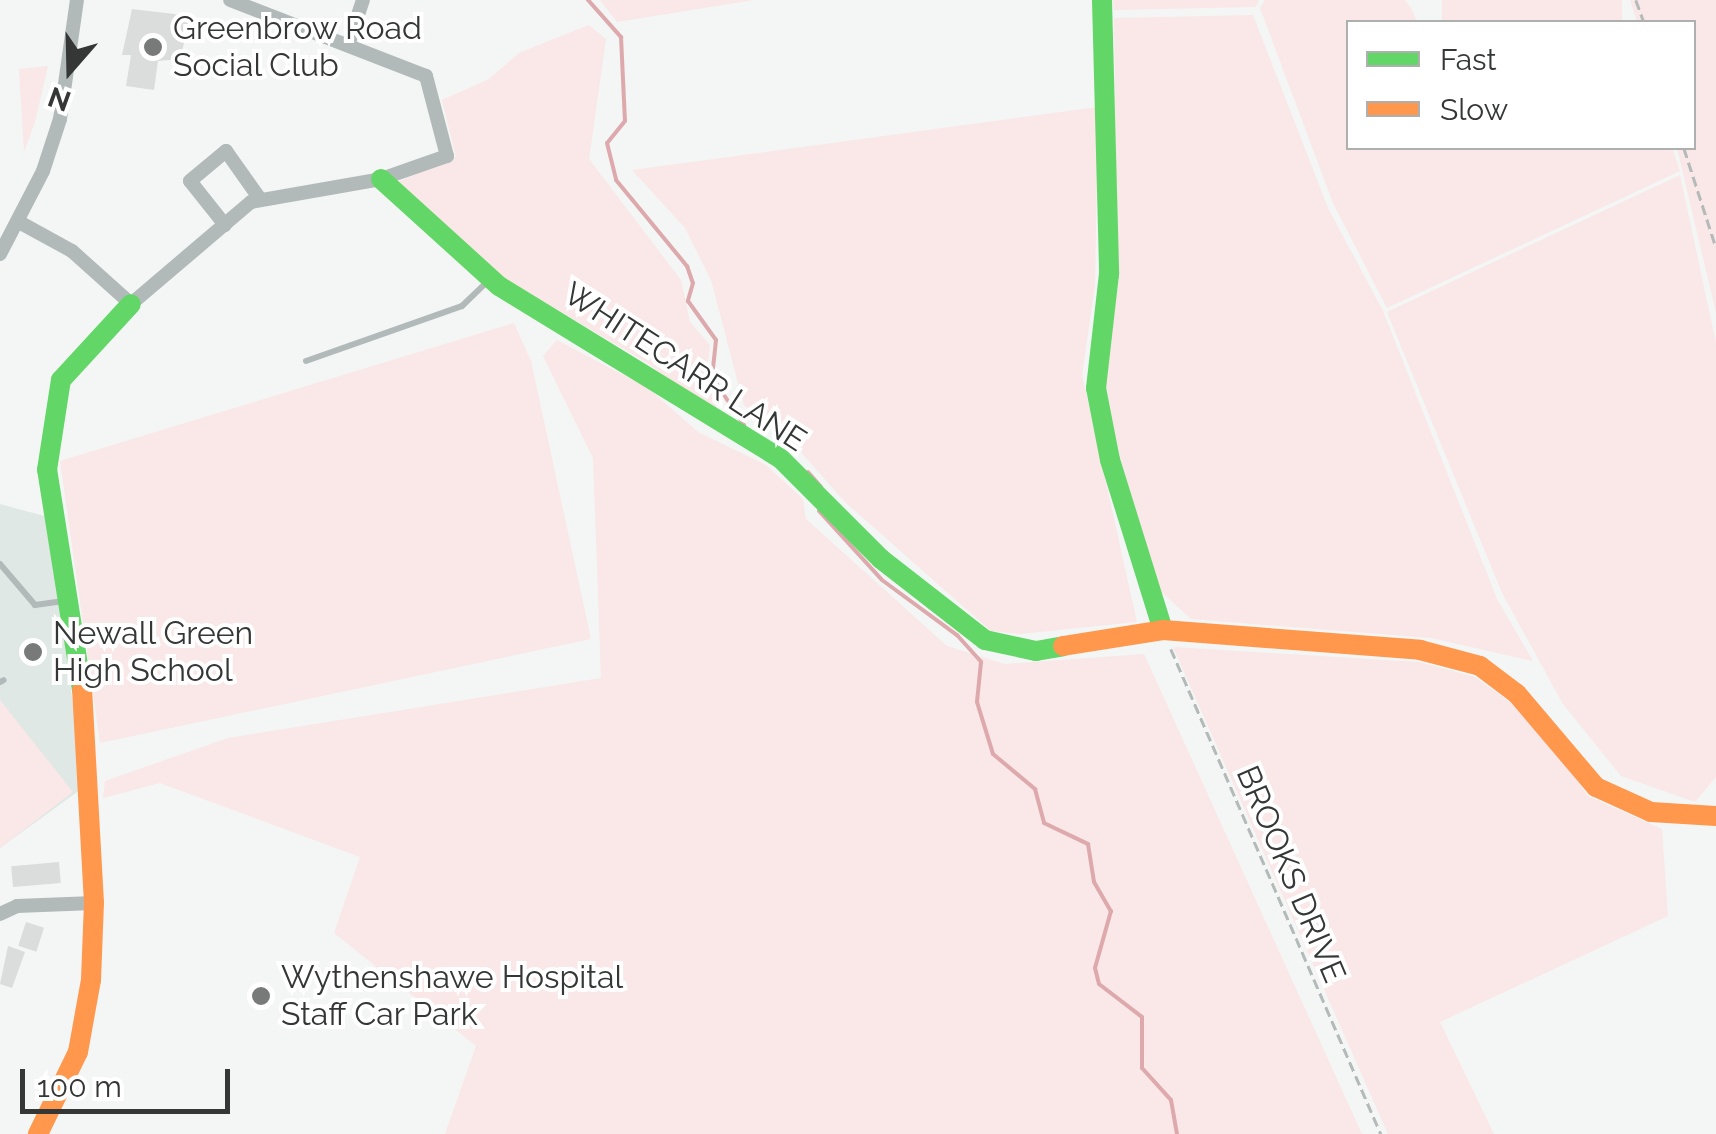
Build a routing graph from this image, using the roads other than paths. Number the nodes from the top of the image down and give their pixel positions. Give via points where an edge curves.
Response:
1 (77, 0) edge
2 (230, 0) edge
3 (363, 0) edge
4 (1102, 0) edge
5 (348, 45) junction
6 (381, 178) junction
7 (260, 199) junction
8 (19, 222) junction
9 (225, 225) junction
10 (0, 254) edge
11 (490, 278) junction
12 (131, 304) junction
13 (306, 361) dead end
14 (0, 564) edge
15 (70, 600) junction
16 (1163, 630) junction
17 (1716, 816) edge
18 (94, 904) junction
19 (0, 914) edge
20 (38, 1134) edge

1 - 8 street via 60,120
2 - 5 street
3 - 5 street
4 - 16 street via 1109,274 1096,388 1110,460
5 - 6 street via 426,76 446,136 447,156
6 - 7 street
6 - 11 street, WHITECARR LANE
7 - 9 street
7 - 9 street via 226,150 190,181
8 - 10 street
8 - 12 street via 72,251
9 - 12 street
11 - 13 lane via 462,306
11 - 16 street, WHITECARR LANE via 780,458 881,559 984,640 1036,651
12 - 15 street via 61,380 48,470
14 - 15 lane via 35,605
15 - 18 street via 91,775
16 - 17 street, WHITECARR LANE via 1420,650 1480,666 1517,694 1596,788 1651,812
18 - 19 street via 16,906
18 - 20 street via 78,1052

